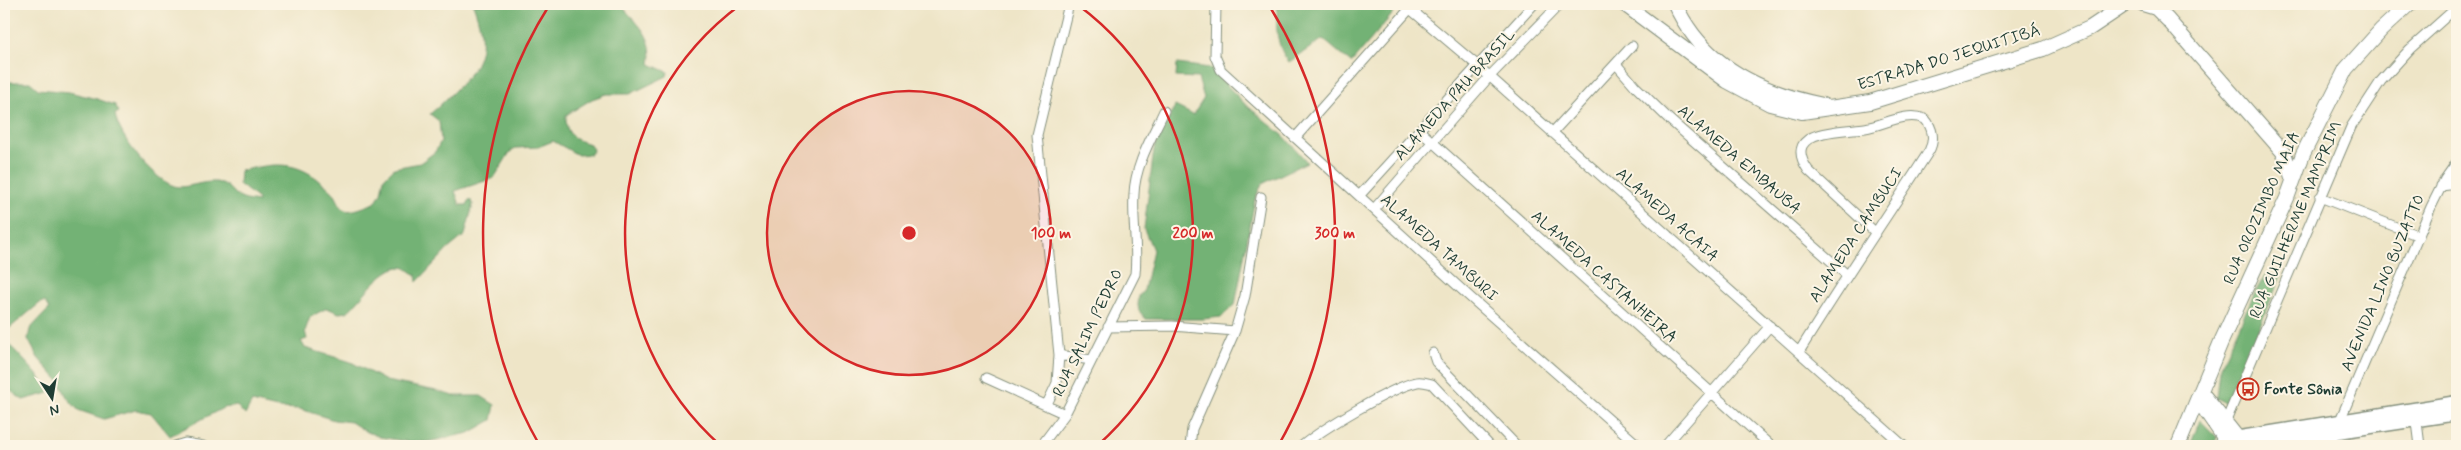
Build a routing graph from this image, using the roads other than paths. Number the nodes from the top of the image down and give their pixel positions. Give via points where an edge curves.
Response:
1 (1069, 4) edge
2 (1216, 4) edge
3 (1534, 4) edge
4 (1624, 4) edge
5 (1675, 4) edge
6 (2125, 4) edge
7 (2142, 4) edge
8 (2162, 4) edge
9 (2409, 4) edge
10 (1555, 5) edge
11 (1412, 6) edge
12 (2457, 6) edge
13 (2168, 20) junction
14 (1632, 46) dead end
15 (1616, 64) junction
16 (1478, 66) junction
17 (1488, 77) junction
18 (1831, 107) junction
19 (1164, 111) dead end
20 (1419, 130) junction
21 (1552, 133) junction
22 (1294, 138) junction
23 (2310, 141) junction
24 (1431, 142) junction
25 (2284, 154) junction
26 (2457, 162) edge
27 (2293, 180) junction
28 (2457, 184) edge
29 (2442, 186) junction
30 (1359, 196) junction
31 (1261, 197) dead end
32 (2320, 197) junction
33 (1374, 209) junction
34 (1876, 233) junction
35 (2419, 236) junction
36 (1847, 275) junction
37 (1770, 326) junction
38 (1108, 327) junction
39 (1235, 331) junction
40 (1799, 352) junction
41 (1433, 353) dead end
42 (1059, 356) junction
43 (1092, 360) junction
44 (986, 378) dead end
45 (1712, 394) junction
46 (2199, 396) junction
47 (2457, 402) edge
48 (1047, 404) junction
49 (1065, 414) junction
50 (2457, 414) edge
51 (2416, 415) junction
52 (2341, 420) junction
53 (2226, 421) junction
54 (2335, 432) junction
55 (2232, 443) edge
56 (1488, 445) edge
57 (175, 446) edge
58 (203, 446) edge
59 (1041, 446) edge
60 (1190, 446) edge
61 (1302, 446) edge
62 (1517, 446) edge
63 (1639, 446) edge
64 (1665, 446) edge
65 (1771, 446) edge
66 (1904, 446) edge
67 (2178, 446) edge
68 (2329, 446) edge
69 (2420, 446) edge

1 - 42 street via 1037,135
2 - 22 street, ALAMEDA TAMBURI via 1215,56 1221,70
3 - 16 street, ALAMEDA PAU BRASIL
4 - 18 main road, ESTRADA DO JEQUITIBÁ via 1727,81 1770,104 1802,112
5 - 18 main road, ESTRADA DO JEQUITIBÁ via 1699,43 1745,80 1779,95
6 - 7 main road
6 - 18 main road, ESTRADA DO JEQUITIBÁ via 2090,28 2043,49 1907,92 1870,102
7 - 13 main road via 2156,8
8 - 13 main road
9 - 23 main road, RUA OROZIMBO MAIA via 2380,30 2346,69
10 - 17 street, ALAMEDA PAU BRASIL
11 - 16 street, ALAMEDA ACAIA
11 - 22 street
12 - 32 street, RUA GUILHERME MAMPRIM via 2381,81 2351,127
13 - 25 main road
14 - 15 street
15 - 21 street
15 - 36 street, ALAMEDA EMBAUBA via 1671,121
16 - 17 street, ALAMEDA ACAIA
16 - 20 street, ALAMEDA PAU BRASIL
17 - 21 street, ALAMEDA ACAIA
17 - 24 street, ALAMEDA PAU BRASIL
19 - 38 street, RUA SALIM PEDRO via 1138,168 1134,193 1135,274
20 - 24 street, ALAMEDA CASTANHEIRA
20 - 30 street, ALAMEDA PAU BRASIL
21 - 37 street, ALAMEDA ACAIA
22 - 30 street, ALAMEDA TAMBURI
23 - 25 main road via 2298,150
23 - 27 main road, RUA OROZIMBO MAIA
24 - 33 street, ALAMEDA PAU BRASIL
24 - 45 street, ALAMEDA CASTANHEIRA
25 - 27 main road
26 - 29 street, AVENIDA LINO BUZATTO
27 - 46 main road, RUA OROZIMBO MAIA
28 - 29 street
29 - 35 street, AVENIDA LINO BUZATTO
30 - 33 street, ALAMEDA TAMBURI
31 - 39 street via 1245,296
32 - 35 street
32 - 53 street, RUA GUILHERME MAMPRIM
33 - 63 street, ALAMEDA TAMBURI
34 - 34 street, ALAMEDA CAMBUCI via 1932,146 1932,133 1925,119 1908,116 1867,128 1817,133 1805,142 1802,159 1808,170
34 - 36 street, ALAMEDA CAMBUCI
35 - 52 street, AVENIDA LINO BUZATTO
36 - 40 street, ALAMEDA CAMBUCI
37 - 40 street, ALAMEDA ACAIA
37 - 45 street
38 - 39 street via 1172,326
38 - 43 street, RUA SALIM PEDRO
39 - 60 street via 1192,429
40 - 66 street, ALAMEDA ACAIA
41 - 62 street via 1436,362
42 - 43 street
42 - 48 street via 1057,383
43 - 49 street, RUA SALIM PEDRO
44 - 48 street
45 - 64 street
45 - 65 street, ALAMEDA CASTANHEIRA
46 - 53 main road
46 - 55 main road
46 - 67 main road, RUA OROZIMBO MAIA
47 - 51 main road
48 - 49 street
49 - 59 street, RUA SALIM PEDRO
50 - 51 main road
51 - 52 main road
51 - 54 main road
51 - 69 street
52 - 54 street, AVENIDA LINO BUZATTO
52 - 55 main road
53 - 55 main road
54 - 55 main road
54 - 68 street, AVENIDA LINO BUZATTO
56 - 61 street via 1432,384 1420,381 1403,386 1317,433
57 - 58 street via 185,443

